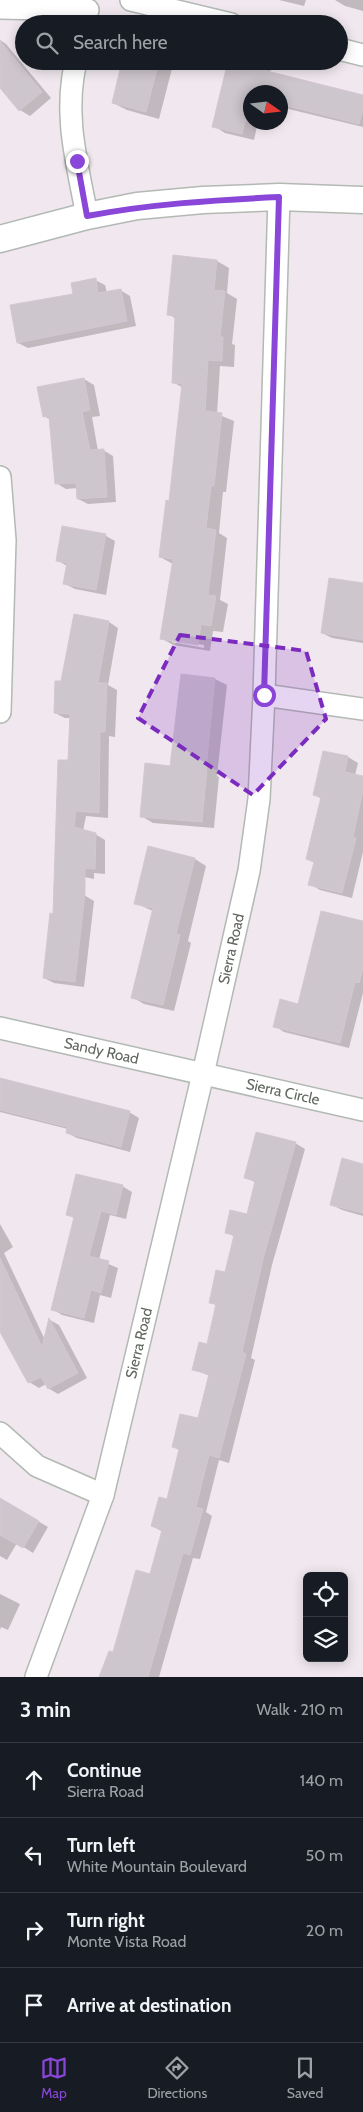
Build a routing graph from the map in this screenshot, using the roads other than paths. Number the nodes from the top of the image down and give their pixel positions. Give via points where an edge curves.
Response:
1 (131, 0) edge
2 (0, 8) edge
3 (88, 11) edge
4 (194, 15) edge
5 (348, 51) edge
6 (363, 55) edge
7 (74, 70) edge
8 (279, 197) junction
9 (363, 200) edge
10 (87, 216) junction
11 (0, 239) edge
12 (0, 477) edge
13 (264, 695) junction
14 (363, 709) edge
15 (0, 712) edge
16 (0, 1028) edge
17 (203, 1074) junction
18 (363, 1110) edge
19 (0, 1433) edge
20 (103, 1495) junction
21 (36, 1677) edge

1 - 4 street
2 - 3 street
5 - 6 street
7 - 10 street via 70,121
8 - 9 street
8 - 10 street via 137,206
8 - 13 street, Sierra Road
10 - 11 street
12 - 15 street via 5,540
13 - 14 street
13 - 17 street, Sierra Road via 258,799 248,871
16 - 17 street, Sandy Road
17 - 18 street, Sierra Circle
17 - 20 street, Sierra Road
19 - 20 street via 37,1466
20 - 21 street, Sierra Road

